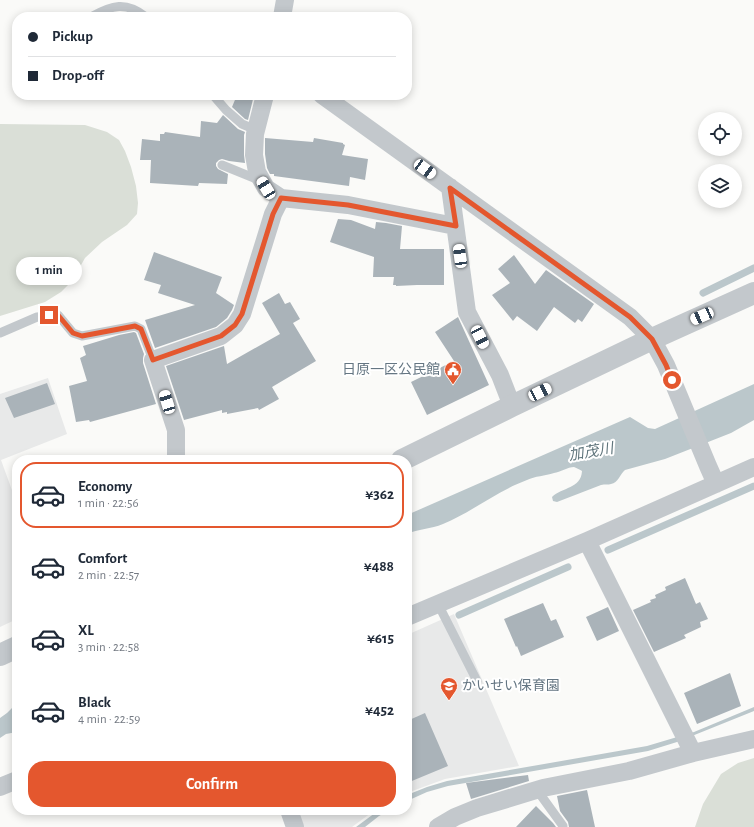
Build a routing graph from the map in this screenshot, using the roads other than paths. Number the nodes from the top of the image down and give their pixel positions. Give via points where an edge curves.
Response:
1 (285, 0) edge
2 (99, 12) edge
3 (140, 12) edge
4 (283, 12) edge
5 (217, 100) edge
6 (264, 100) edge
7 (329, 100) edge
8 (256, 130) junction
9 (222, 165) dead end
10 (262, 181) junction
11 (450, 188) junction
12 (281, 198) junction
13 (456, 226) junction
14 (754, 293) edge
15 (0, 333) edge
16 (652, 339) junction
17 (153, 360) junction
18 (512, 406) junction
19 (176, 455) edge
20 (412, 455) edge
21 (754, 467) edge
22 (716, 484) junction
23 (587, 541) junction
24 (438, 604) junction
25 (412, 615) edge
26 (12, 648) edge
27 (0, 654) edge
28 (477, 681) dead end
29 (754, 738) edge
30 (687, 741) junction
31 (12, 782) edge
32 (0, 788) edge
33 (537, 790) junction
34 (291, 815) edge
35 (563, 826) dead end
36 (295, 827) edge
37 (438, 827) edge

1 - 4 street
2 - 3 lane via 121,6
5 - 8 lane via 242,124
6 - 8 street
7 - 11 street
8 - 10 street via 254,155 257,172
9 - 10 lane
10 - 12 street via 266,188
11 - 13 street
11 - 16 street via 630,317
12 - 13 street via 348,205
12 - 17 street via 273,214 242,314 235,325 221,336
13 - 18 street via 467,312 500,375
14 - 16 street
15 - 17 lane via 37,317 58,315 73,333 82,336 135,326 141,329
16 - 18 street
16 - 22 street via 666,365
17 - 19 street via 176,430
18 - 20 street
21 - 22 street
22 - 23 street
23 - 24 street
23 - 30 street
24 - 25 street
24 - 28 lane
26 - 27 street
29 - 30 street
30 - 33 street via 629,771
31 - 32 street
33 - 35 lane
33 - 37 street via 477,808
34 - 36 street

